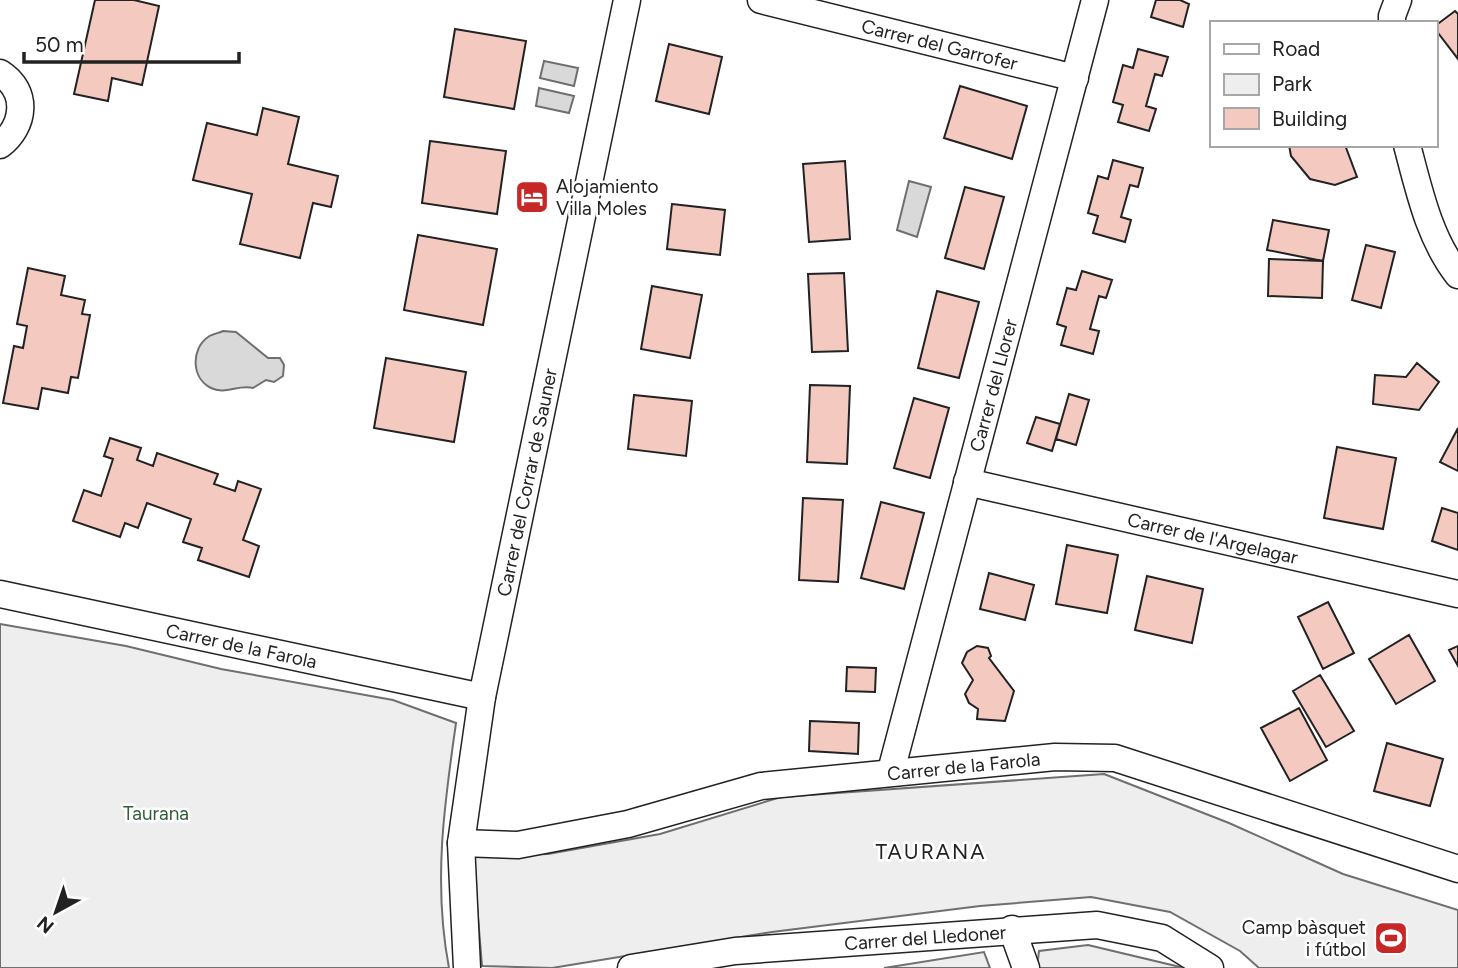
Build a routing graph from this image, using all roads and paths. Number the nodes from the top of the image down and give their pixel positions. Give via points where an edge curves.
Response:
1 (627, 0) edge
2 (761, 0) edge
3 (1095, 0) edge
4 (1398, 0) edge
5 (805, 4) edge
6 (1392, 21) edge
7 (2, 70) edge
8 (1075, 78) junction
9 (0, 145) edge
10 (1408, 147) edge
11 (1458, 275) edge
12 (967, 482) junction
13 (0, 594) edge
14 (1458, 594) edge
15 (482, 697) junction
16 (891, 771) junction
17 (461, 843) junction
18 (1458, 869) edge
19 (1012, 929) junction
20 (740, 960) edge
21 (467, 968) edge
22 (631, 968) edge
23 (1026, 968) edge
24 (1210, 968) edge

1 - 15 street, Carrer del Corrar de Sauner
2 - 5 street, Carrer del Garrofer
3 - 8 street, Carrer del Llorer
4 - 6 street
5 - 8 street, Carrer del Garrofer
7 - 9 street via 16,88 21,114 18,126
8 - 12 street, Carrer del Llorer
10 - 11 street via 1423,206 1444,256
12 - 14 street, Carrer de l'Argelagar
12 - 16 street, Carrer del Llorer
13 - 15 street, Carrer de la Farola
15 - 17 street, Carrer del Corrar de Sauner
16 - 17 street, Carrer de la Farola via 761,786 628,824 518,845
16 - 18 street, Carrer de la Farola via 1055,757 1115,758
17 - 21 street, Carrer del Corrar de Sauner
19 - 20 street, Carrer del Lledoner
19 - 23 street
19 - 24 street, Carrer del Lledoner via 1097,925 1161,938
20 - 22 street, Carrer del Lledoner

